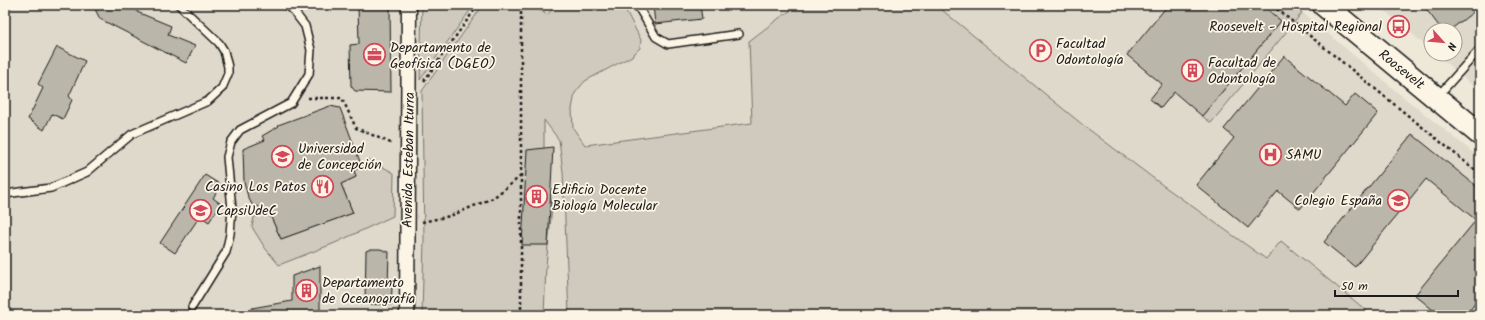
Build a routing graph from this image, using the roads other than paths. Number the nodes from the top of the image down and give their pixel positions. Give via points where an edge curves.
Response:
1 (179, 5) edge
2 (286, 5) edge
3 (410, 5) edge
4 (637, 5) edge
5 (1324, 5) edge
6 (739, 34) dead end
7 (1480, 49) edge
8 (1437, 98) junction
9 (1480, 134) edge
10 (5, 194) edge
11 (192, 307) dead end
12 (407, 315) edge

1 - 10 lane via 219,43 224,51 228,74 222,88 208,100 132,134 86,172 51,188
2 - 11 lane via 305,26 310,50 309,74 291,103 240,130 231,142 227,158 232,209 228,246
3 - 12 street, Avenida Esteban Iturra
4 - 6 lane via 656,37 668,44
5 - 8 main road, Roosevelt
7 - 8 lane
8 - 9 main road, Roosevelt

